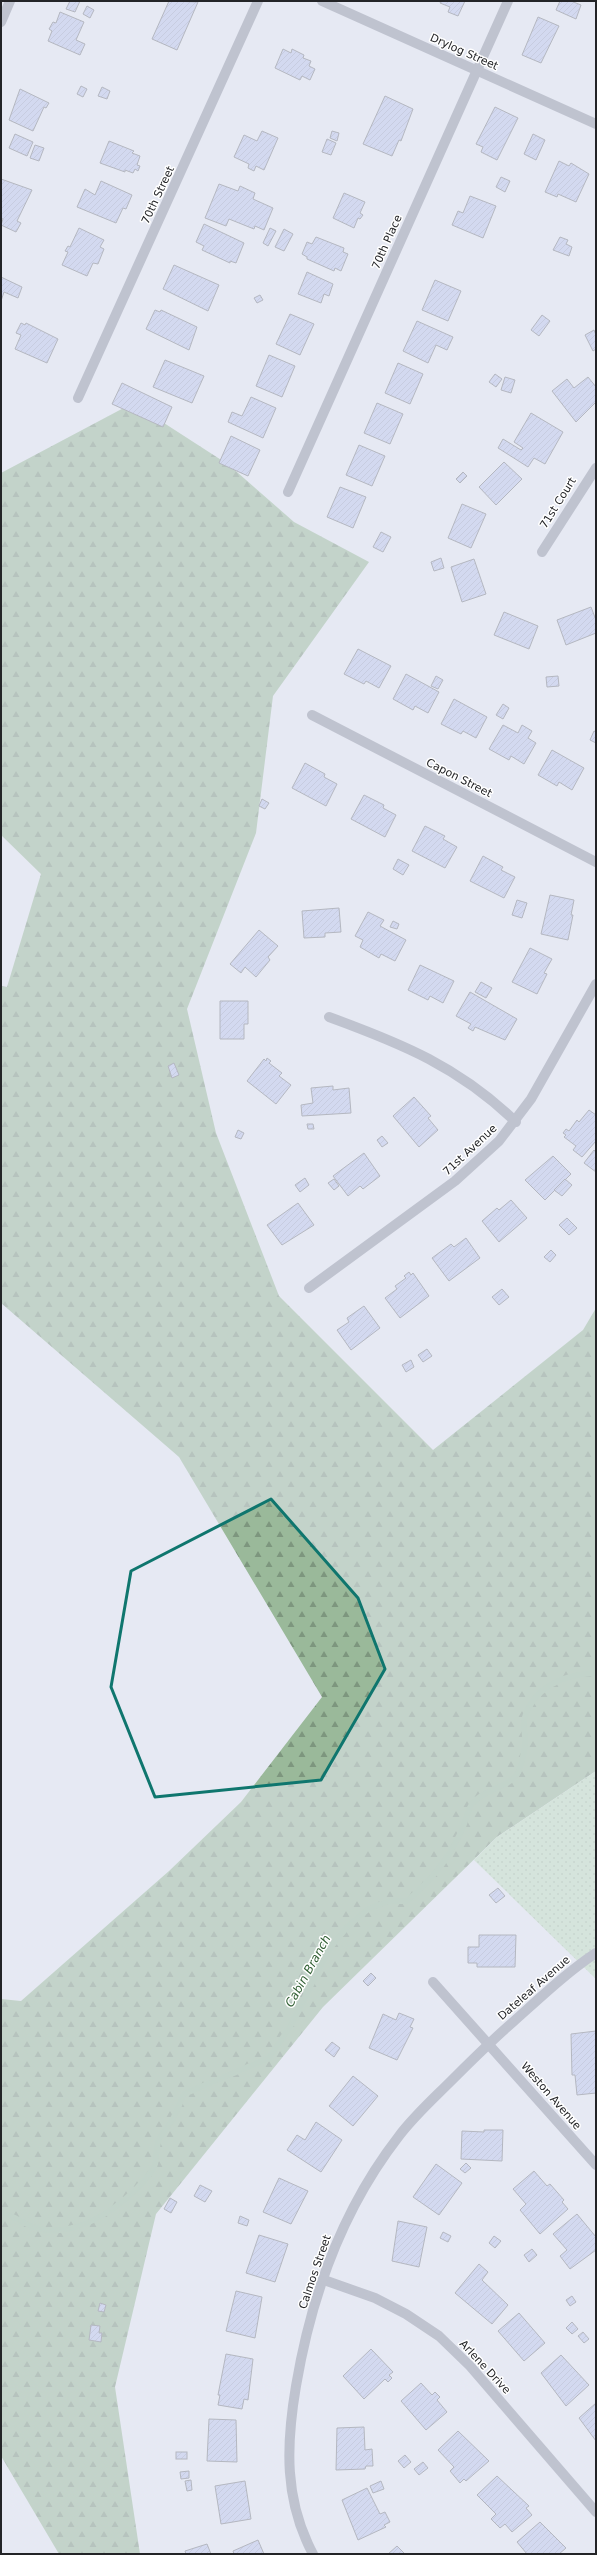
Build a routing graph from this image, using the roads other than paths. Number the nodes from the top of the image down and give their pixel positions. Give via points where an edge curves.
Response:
1 (10, 1) edge
2 (258, 1) edge
3 (322, 1) edge
4 (508, 1) edge
5 (1, 22) edge
6 (476, 71) junction
7 (596, 124) edge
8 (78, 398) dead end
9 (596, 468) edge
10 (288, 492) dead end
11 (542, 552) dead end
12 (312, 715) dead end
13 (596, 862) edge
14 (596, 984) edge
15 (329, 1017) dead end
16 (516, 1122) junction
17 (310, 1288) dead end
18 (596, 1953) edge
19 (433, 1982) dead end
20 (488, 2043) junction
21 (596, 2165) edge
22 (324, 2280) junction
23 (596, 2512) edge
24 (314, 2554) edge

1 - 5 street
2 - 8 street, 70th Street
3 - 6 street, Drylog Street
4 - 6 street, 70th Place
6 - 7 street, Drylog Street
6 - 10 street, 70th Place
9 - 11 street, 71st Court
12 - 13 street, Capon Street
14 - 16 street, 71st Avenue
15 - 16 street via 385,1037 439,1062 492,1099
16 - 17 street, 71st Avenue via 455,1181
18 - 20 street, Dateleaf Avenue
19 - 20 street, Weston Avenue
20 - 21 street, Weston Avenue
20 - 22 street, Calmos Street via 398,2137 355,2203
22 - 23 street, Arlene Drive via 375,2298 406,2314 438,2336 470,2366
22 - 24 street, Calmos Street via 305,2344 289,2438 289,2479 294,2506

